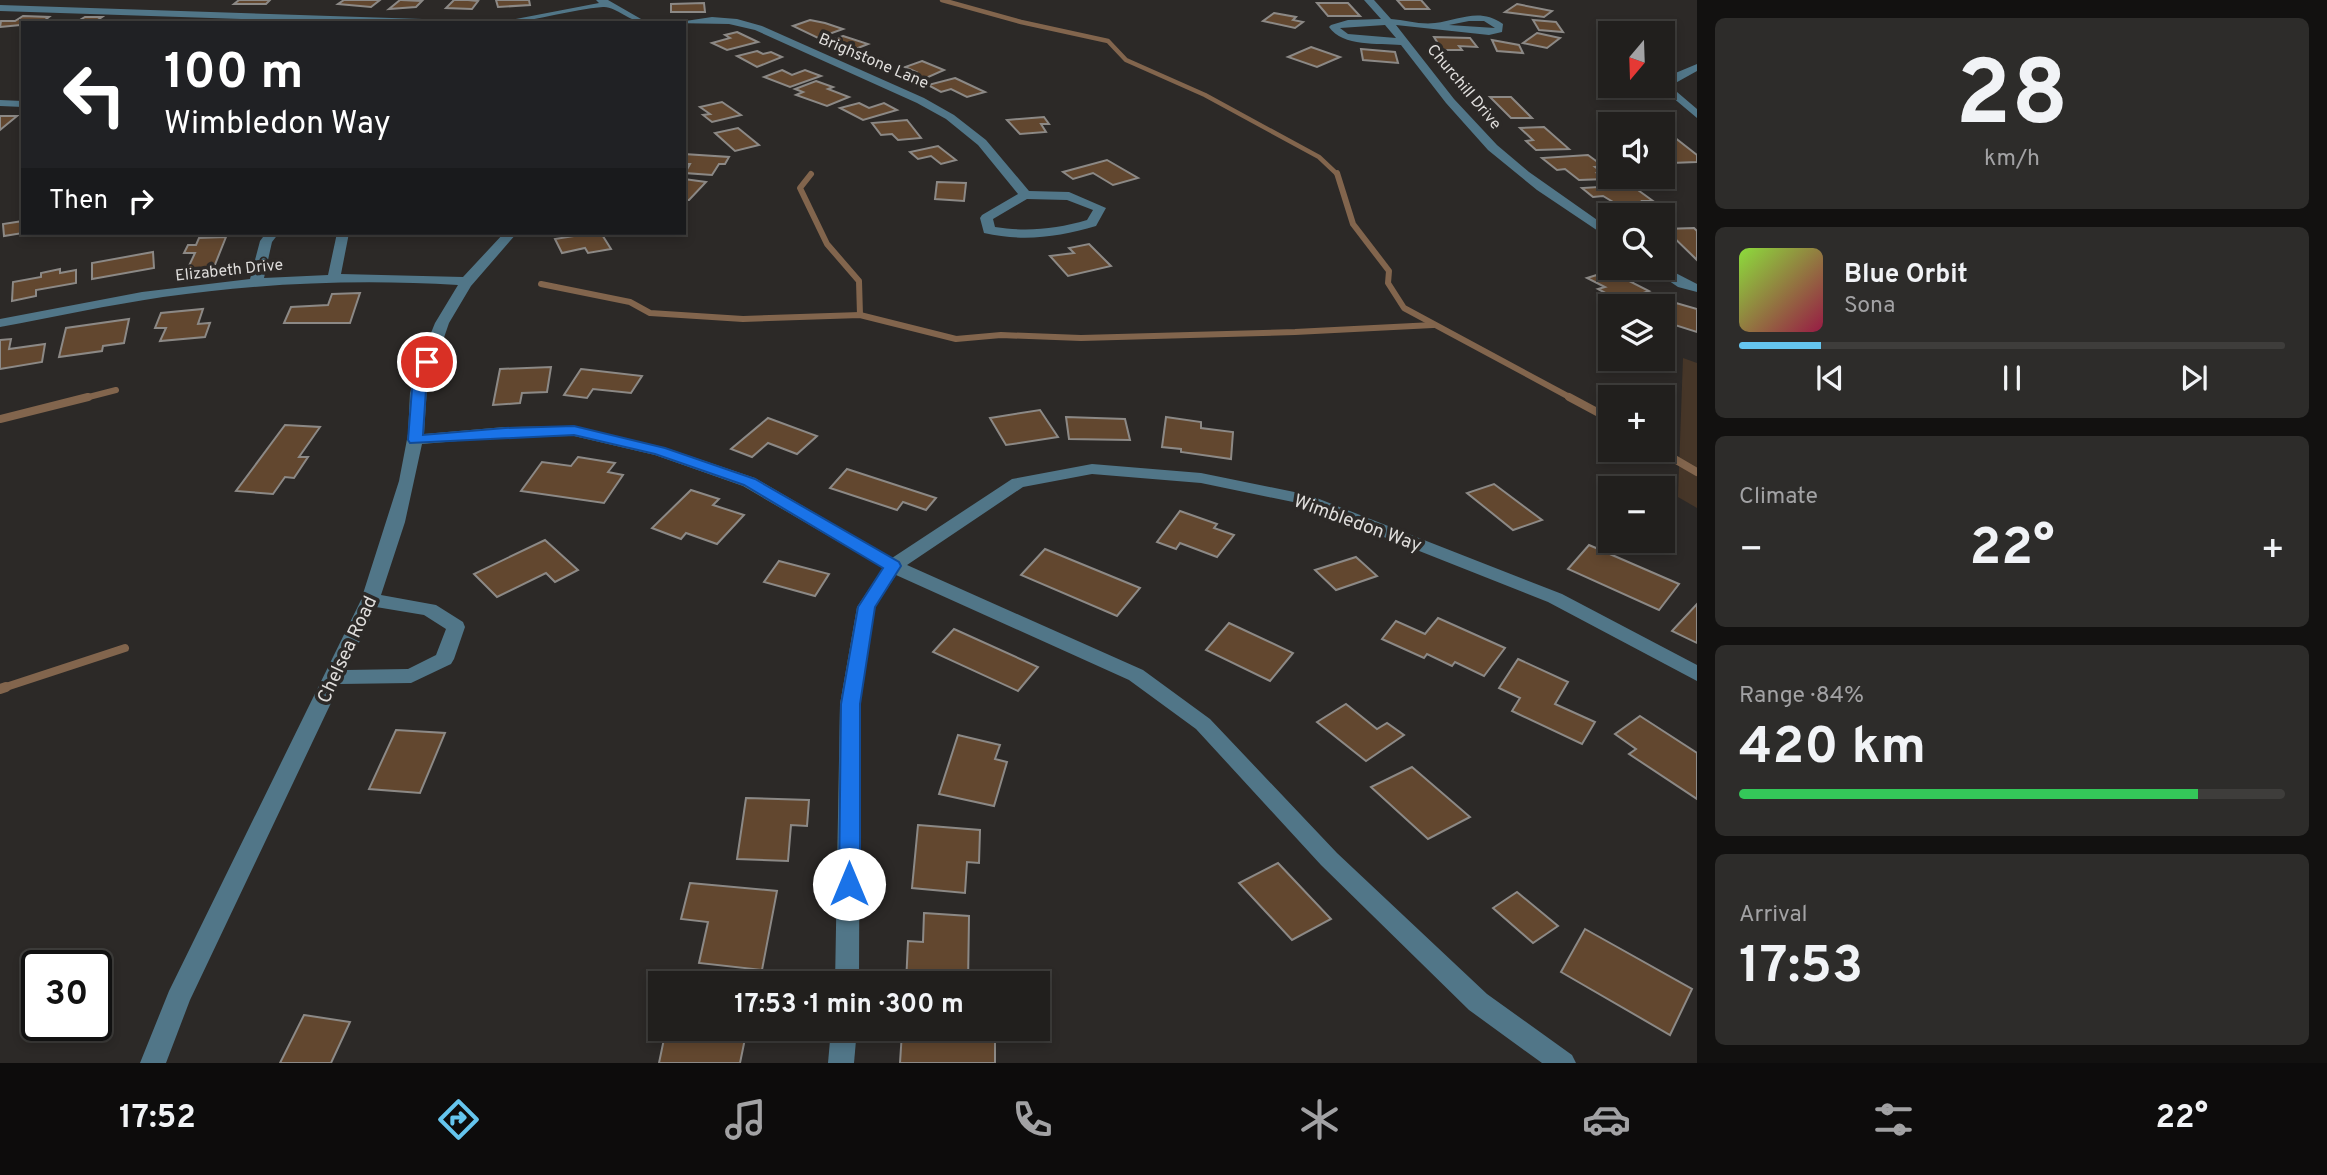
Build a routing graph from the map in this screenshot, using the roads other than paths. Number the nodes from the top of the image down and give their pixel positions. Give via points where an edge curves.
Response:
1 (1369, 0) edge
2 (603, 2) edge
3 (0, 8) edge
4 (393, 21) edge
5 (510, 21) edge
6 (639, 21) edge
7 (686, 22) edge
8 (1390, 23) junction
9 (1436, 26) junction
10 (1406, 42) junction
11 (1697, 67) edge
12 (0, 103) edge
13 (21, 104) edge
14 (1697, 115) edge
15 (1025, 195) junction
16 (1598, 226) edge
17 (271, 235) edge
18 (343, 235) edge
19 (508, 235) edge
20 (334, 277) junction
21 (1675, 279) edge
22 (464, 281) junction
23 (256, 283) junction
24 (1697, 288) edge
25 (0, 323) edge
26 (415, 440) junction
27 (893, 566) junction
28 (370, 600) junction
29 (1697, 674) edge
30 (333, 677) junction
31 (847, 971) edge
32 (843, 1041) edge
33 (153, 1063) edge
34 (841, 1063) edge
35 (1563, 1063) edge

1 - 8 street, Churchill Drive
2 - 5 street
2 - 6 street
3 - 4 street
7 - 15 street, Brighstone Lane via 716,19 746,24 930,104 993,153
8 - 9 street
8 - 10 street, Churchill Drive
8 - 10 street via 1334,27 1347,37
9 - 9 street via 1489,32 1500,26 1476,18
10 - 16 street, Churchill Drive via 1479,134
11 - 14 street via 1664,86
12 - 13 street
15 - 15 street via 986,218 989,230 1021,236 1059,233 1093,222 1100,208 1069,196
17 - 23 street
18 - 20 street
19 - 22 street, Chelsea Road
20 - 22 street, Elizabeth Drive
20 - 23 street, Elizabeth Drive
21 - 24 street
22 - 26 street, Chelsea Road via 435,335 419,389
23 - 25 street, Elizabeth Drive via 162,293
26 - 27 street via 574,431 660,451 749,482
26 - 28 street, Chelsea Road via 395,533
27 - 29 street, Wimbledon Way via 1018,483 1092,469 1201,478 1303,499 1542,593
27 - 31 street via 866,607 850,704
27 - 35 street via 1136,676 1203,724 1329,859 1478,1002
28 - 30 street, Chelsea Road
28 - 30 street via 429,609 456,627 444,659 411,676
30 - 33 street, Chelsea Road via 183,987
32 - 34 street

